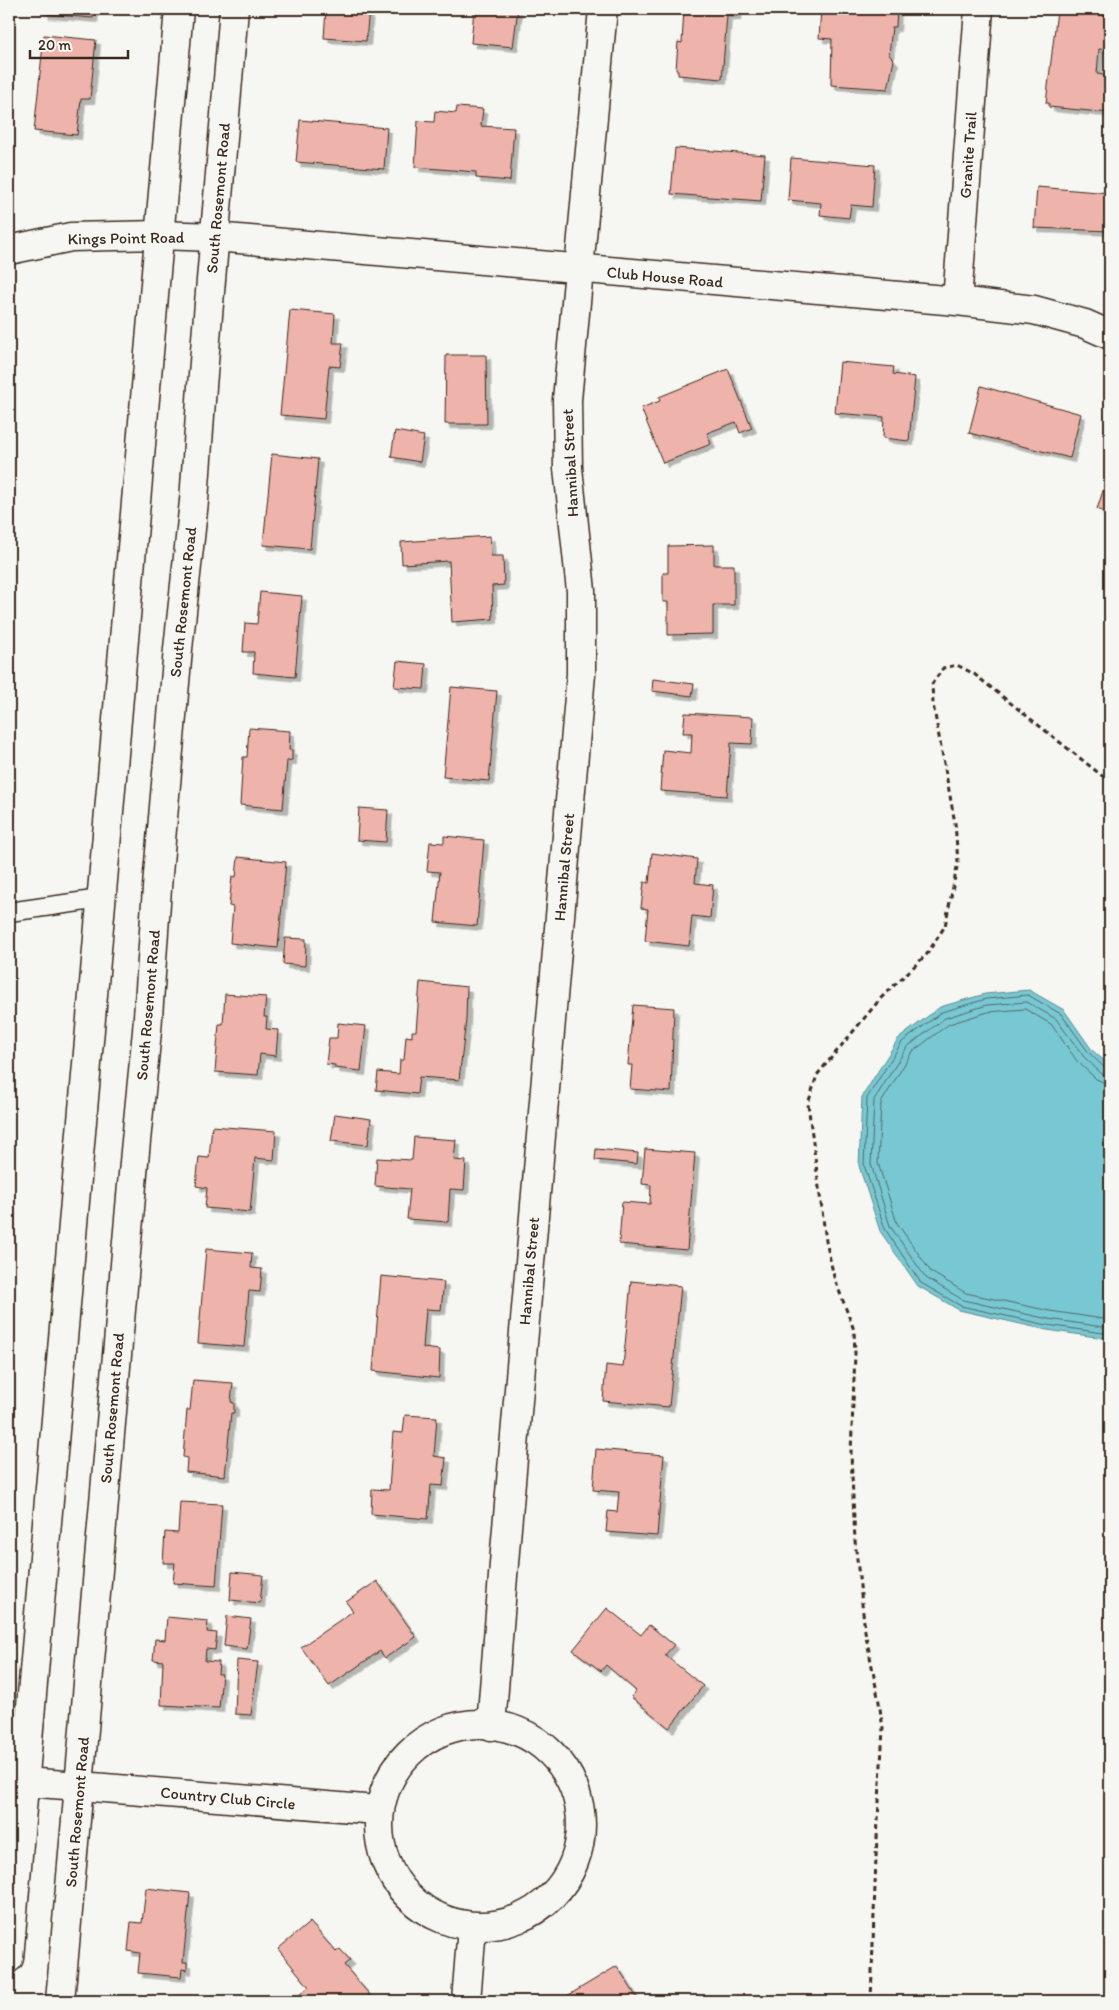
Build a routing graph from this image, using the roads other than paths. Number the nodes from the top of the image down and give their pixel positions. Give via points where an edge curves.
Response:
1 (179, 9) edge
2 (234, 9) edge
3 (603, 9) edge
4 (979, 9) edge
5 (159, 235) junction
6 (215, 237) junction
7 (9, 250) edge
8 (580, 270) junction
9 (957, 301) junction
10 (1110, 336) edge
11 (100, 899) junction
12 (9, 912) edge
13 (491, 1726) junction
14 (16, 1782) edge
15 (80, 1786) junction
16 (377, 1810) junction
17 (472, 1927) junction
18 (9, 1958) edge
19 (60, 2001) edge
20 (466, 2001) edge

1 - 5 street
2 - 6 street, South Rosemont Road
3 - 8 street, Hannibal Street
4 - 9 street, Granite Trail
5 - 6 street, Kings Point Road
5 - 7 street, Kings Point Road via 71,237
5 - 11 street
6 - 8 street, Club House Road
6 - 15 street, South Rosemont Road
8 - 9 street, Club House Road
8 - 13 street, Hannibal Street via 567,400 568,468 581,591 581,674
9 - 10 street, Club House Road via 1034,310 1085,324
11 - 12 lane
11 - 14 street
13 - 16 street via 450,1729 418,1744 398,1761 384,1784
13 - 17 street via 521,1732 552,1750 565,1762 577,1789 582,1818 577,1853 569,1875 552,1898 530,1915 500,1926
14 - 15 street, Country Club Circle
14 - 18 street
15 - 16 street, Country Club Circle
15 - 19 street, South Rosemont Road
16 - 17 street via 376,1826 381,1852 399,1883 422,1906 445,1920
17 - 20 street

